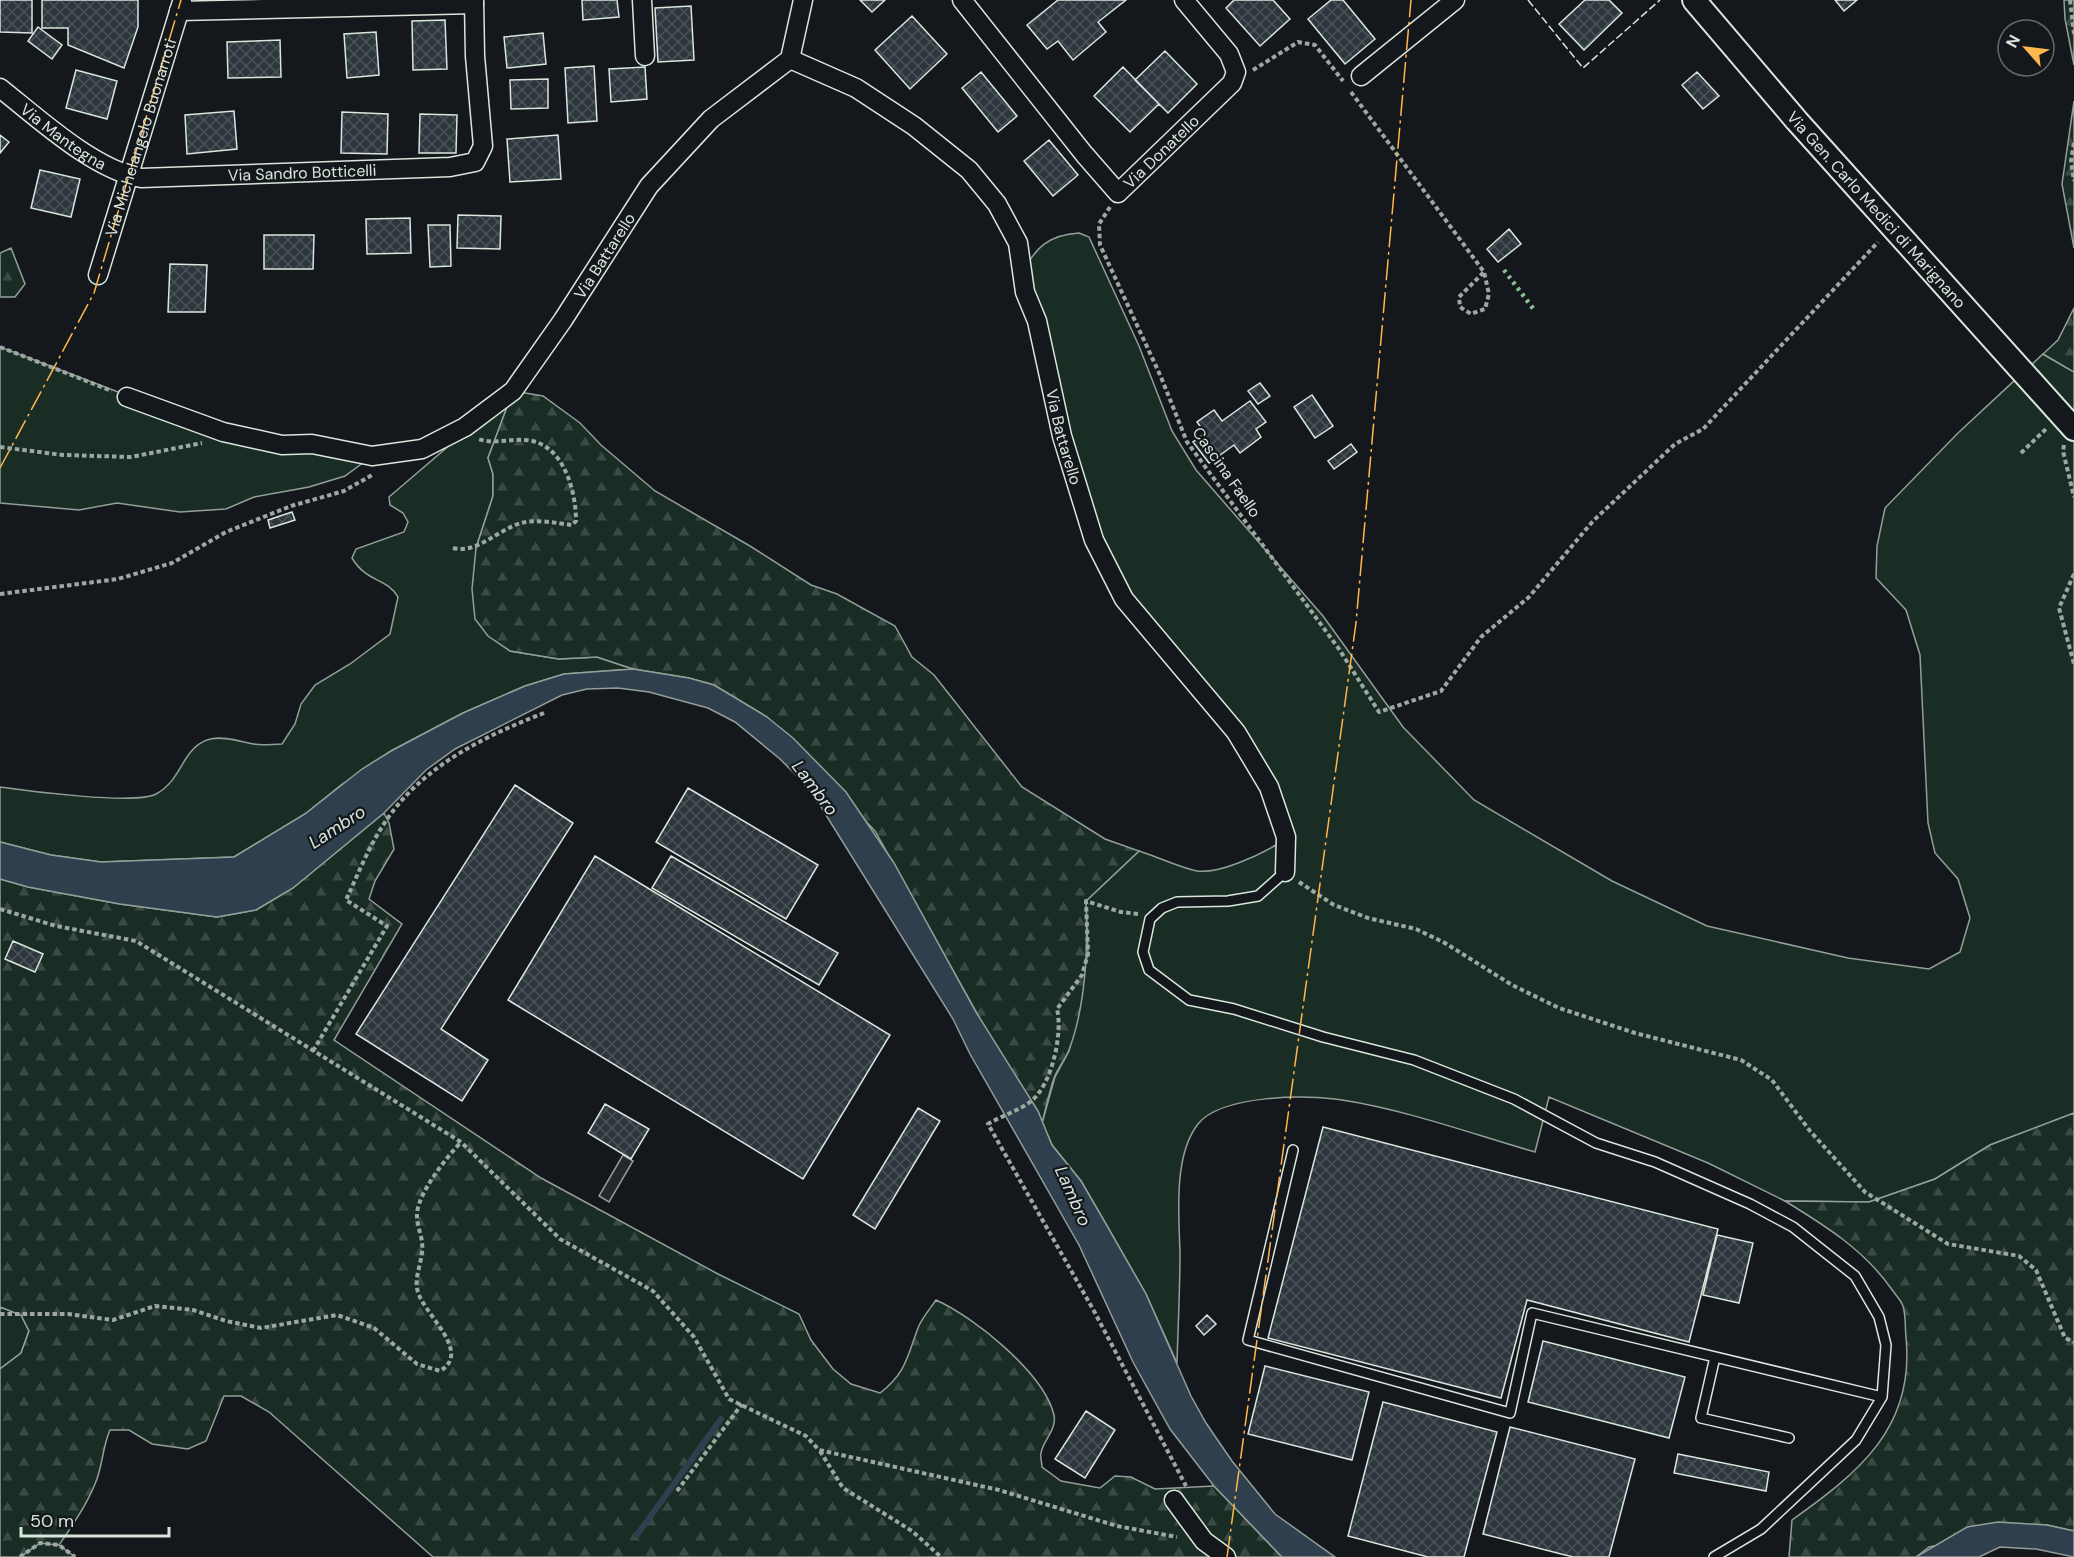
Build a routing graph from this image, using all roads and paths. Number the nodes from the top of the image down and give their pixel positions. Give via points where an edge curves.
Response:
1 (642, 0) edge
2 (803, 0) edge
3 (962, 0) edge
4 (1184, 0) edge
5 (1455, 0) edge
6 (1694, 0) edge
7 (2070, 0) edge
8 (474, 2) edge
9 (181, 6) edge
10 (2074, 34) edge
11 (645, 56) dead end
12 (789, 59) junction
13 (1361, 76) dead end
14 (1232, 83) junction
15 (0, 88) edge
16 (2074, 142) edge
17 (130, 176) junction
18 (2074, 181) edge
19 (1118, 193) junction
20 (1892, 227) junction
21 (1484, 272) junction
22 (98, 275) dead end
23 (0, 347) edge
24 (127, 397) joint
25 (2068, 423) edge
26 (219, 431) junction
27 (457, 431) junction
28 (0, 447) edge
29 (413, 451) junction
30 (2021, 453) dead end
31 (2074, 497) edge
32 (453, 548) dead end
33 (2074, 574) edge
34 (0, 594) edge
35 (2074, 664) edge
36 (544, 713) dead end
37 (1287, 875) junction
38 (0, 909) edge
39 (1150, 919) junction
40 (313, 1051) junction
41 (461, 1142) junction
42 (1293, 1150) dead end
43 (0, 1314) edge
44 (2074, 1342) edge
45 (1715, 1357) junction
46 (1882, 1397) junction
47 (742, 1404) junction
48 (1789, 1438) dead end
49 (819, 1450) junction
50 (676, 1491) dead end
51 (1182, 1497) joint
52 (1204, 1541) junction
53 (20, 1557) edge
54 (75, 1557) edge
55 (941, 1557) edge
56 (1226, 1557) edge
57 (1714, 1557) edge

1 - 11 street
2 - 12 street
3 - 19 street, Via Donatello
4 - 14 street via 1234,62
5 - 13 street
6 - 20 street, Via Gen. Carlo Medici di Marignano
7 - 10 path
8 - 9 street
8 - 17 street, Via Sandro Botticelli via 483,146 475,162 388,171 177,179
9 - 17 street, Via Michelangelo Buonarroti
12 - 27 street, Via Battarello via 711,119 649,186 513,391
12 - 37 street, Via Battarello via 856,88 914,126 969,170 997,204 1018,243 1025,292 1037,321 1062,436 1094,540 1124,599 1236,732 1269,787 1286,837
14 - 19 street, Via Donatello
14 - 21 path via 1298,42 1315,45
15 - 17 street, Via Mantegna via 94,160
16 - 18 path
17 - 22 street, Via Michelangelo Buonarroti
19 - 20 path, Cascina Faello via 1099,224 1100,244 1187,442 1325,630 1379,712 1441,691 1481,637 1529,597 1593,521 1675,444 1703,429
20 - 25 street, Via Gen. Carlo Medici di Marignano
21 - 21 path via 1489,294 1485,309 1471,314 1460,307 1459,297
23 - 24 path
24 - 26 street
25 - 30 path
25 - 31 path via 2063,451
26 - 28 path via 198,446 131,457 63,455
26 - 29 street via 282,445 312,444 372,456
27 - 29 street, Via Battarello
27 - 32 path via 483,441 529,440 549,450 569,478 576,518 572,525 522,523 494,534 472,549
29 - 34 path via 344,490 226,532 172,563 118,579
33 - 35 path via 2059,608
36 - 40 path via 471,744 435,770 390,815 346,900 387,926
37 - 39 lane via 1258,896 1177,902
37 - 44 path via 1334,905 1416,929 1559,1008 1635,1033 1741,1060 1772,1080 1810,1131 1864,1192 1948,1244 2019,1256 2036,1270 2065,1338
38 - 40 path via 56,926 136,941
39 - 46 lane via 1143,952 1149,970 1189,1000 1414,1060 1514,1099 1596,1143 1655,1162 1793,1227 1854,1276 1879,1317 1886,1345
39 - 51 path via 1133,911 1120,912 1086,901 1088,954 1082,975 1057,1009 1061,1025 1046,1081 1032,1101 988,1124 1180,1470
40 - 41 path
41 - 43 path via 438,1172 417,1213 423,1250 417,1288 451,1351 448,1363 440,1371 417,1364 374,1328 337,1315 261,1328 193,1310 155,1306 113,1320 68,1314
41 - 47 path via 560,1239 653,1291 694,1337 729,1399
42 - 45 lane via 1248,1340 1510,1413 1532,1313
45 - 46 lane
45 - 48 lane via 1701,1418
46 - 57 lane via 1856,1440 1761,1529
47 - 49 path via 806,1436
47 - 50 path
49 - 52 path via 999,1490 1117,1526
49 - 55 path via 843,1488 912,1531
51 - 52 street
52 - 56 street
53 - 54 path via 40,1543 59,1545

